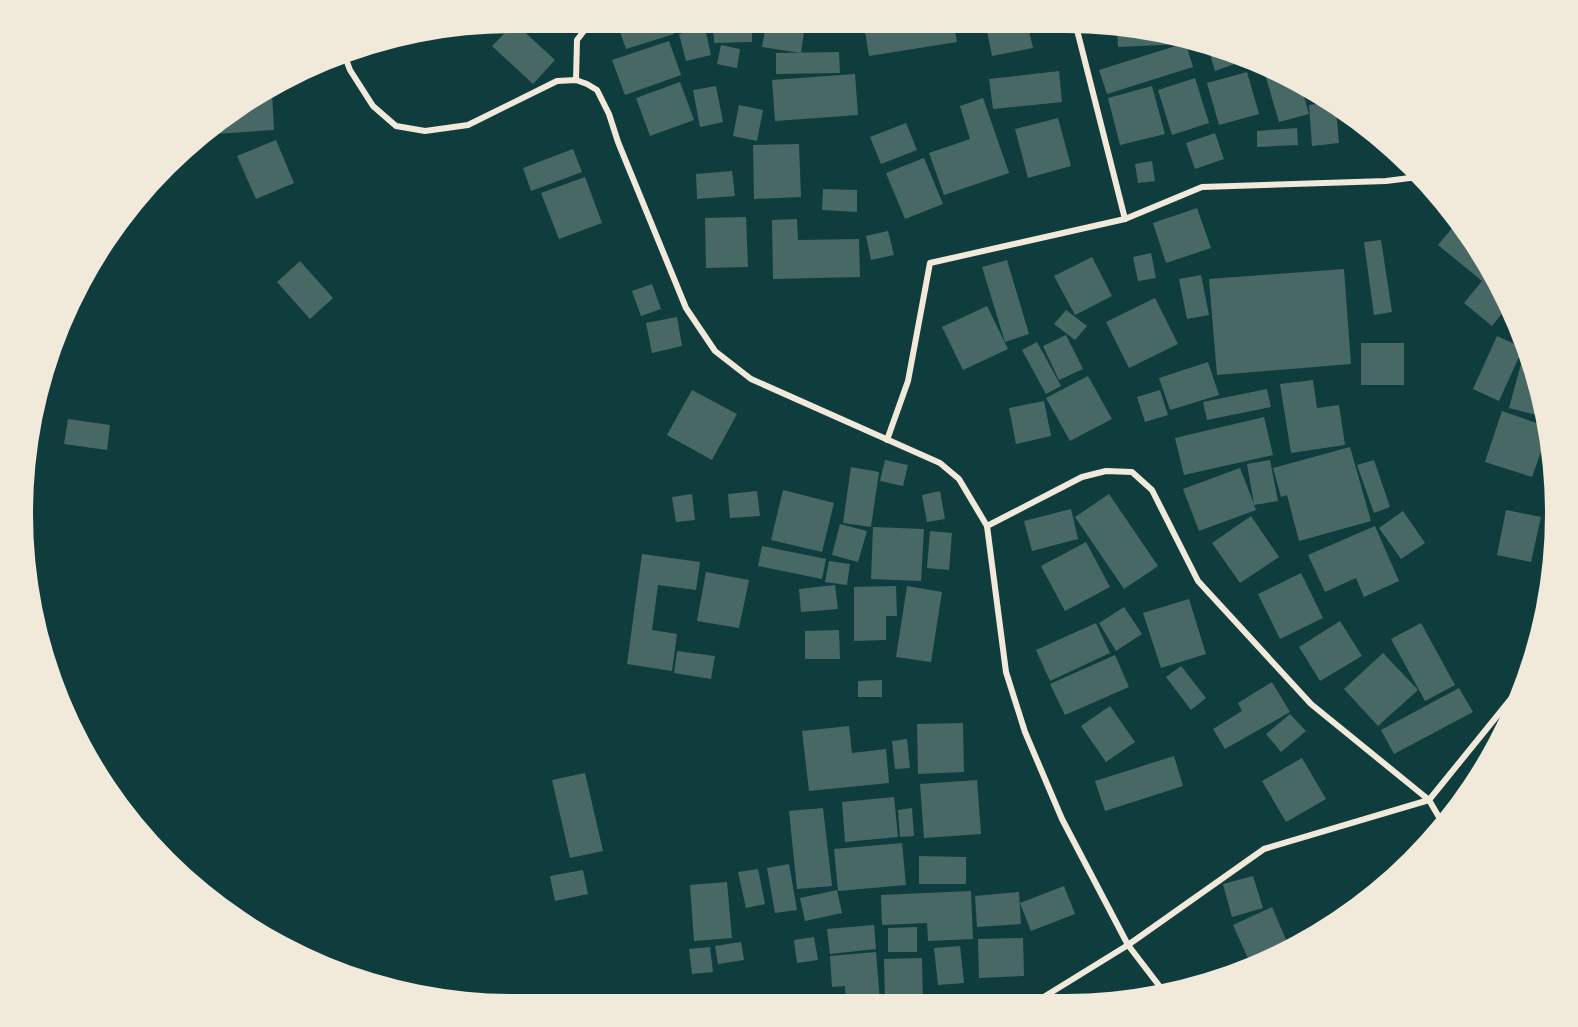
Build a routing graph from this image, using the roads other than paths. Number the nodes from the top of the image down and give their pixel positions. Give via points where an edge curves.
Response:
1 (582, 33) edge
2 (1078, 33) edge
3 (348, 63) edge
4 (576, 80) junction
5 (1408, 178) edge
6 (1125, 219) junction
7 (887, 440) junction
8 (987, 526) junction
9 (1502, 711) edge
10 (1428, 800) junction
11 (1438, 816) edge
12 (1128, 945) junction
13 (1159, 985) edge
14 (1049, 994) edge

1 - 4 street via 577,40
2 - 6 street
3 - 4 street via 373,106 396,126 425,131 468,125 557,81
4 - 7 street via 597,90 686,308 715,351 751,379
5 - 6 street via 1202,187
6 - 7 street via 930,263 908,381
7 - 8 street via 940,463 959,479
8 - 10 street via 1082,477 1106,471 1132,472 1152,490 1198,581 1311,704
8 - 12 street via 1006,672 1025,732 1062,819
9 - 10 street
10 - 11 street
10 - 12 street via 1264,849
12 - 13 street
12 - 14 street

